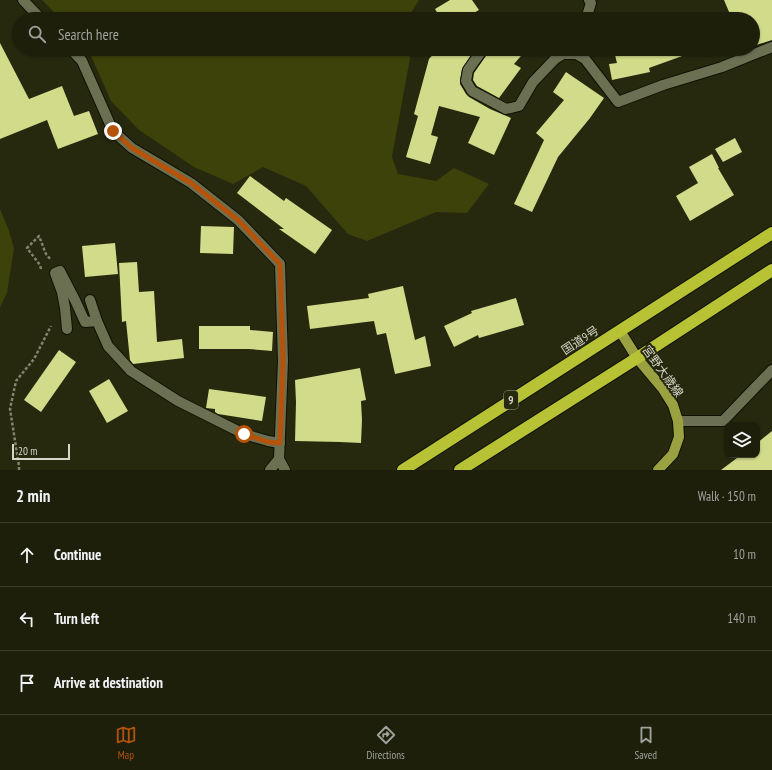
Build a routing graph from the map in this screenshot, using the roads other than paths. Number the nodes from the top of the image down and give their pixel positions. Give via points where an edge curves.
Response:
1 (23, 0) edge
2 (589, 0) edge
3 (34, 12) edge
4 (588, 12) edge
5 (772, 47) edge
6 (760, 52) edge
7 (77, 56) edge
8 (478, 56) edge
9 (560, 56) edge
10 (582, 56) edge
11 (750, 56) edge
12 (772, 233) edge
13 (772, 270) edge
14 (90, 300) dead end
15 (97, 321) junction
16 (66, 329) dead end
17 (620, 331) junction
18 (637, 358) junction
19 (772, 370) edge
20 (678, 421) junction
21 (280, 443) junction
22 (279, 459) junction
23 (270, 470) edge
24 (285, 470) edge
25 (403, 470) edge
26 (460, 470) edge
27 (658, 470) edge

1 - 3 street
2 - 4 street via 591,3
5 - 6 street
7 - 21 street via 113,131 132,148 191,183 238,220 280,264 283,361
8 - 9 street via 468,70 466,81 472,91 506,109 519,106 533,82
10 - 11 street via 618,102
12 - 17 highway, 国道9号 / 9
13 - 18 highway
14 - 15 street
15 - 16 street via 85,322 60,271 55,273 66,308
15 - 21 street via 108,346 131,371 178,401 244,434
17 - 18 main road, 宮野大歳線
17 - 25 highway, 国道9号 / 9
18 - 20 main road, 宮野大歳線 via 663,389 673,405
18 - 26 highway
19 - 20 street via 723,421
20 - 27 main road, 宮野大歳線 via 679,437 672,454
21 - 22 street
22 - 23 street
22 - 24 street

